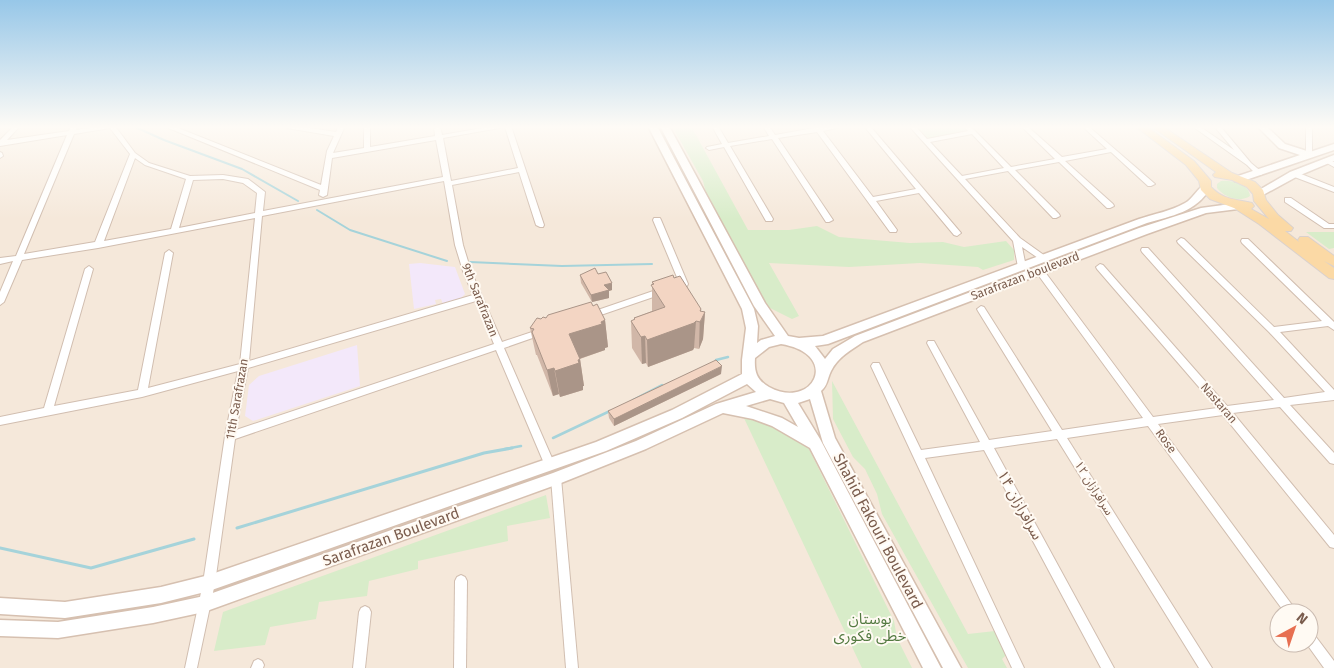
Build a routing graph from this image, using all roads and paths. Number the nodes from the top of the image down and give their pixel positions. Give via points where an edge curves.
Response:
1 (61, 157) edge
2 (132, 157) edge
3 (137, 157) edge
4 (245, 157) edge
5 (330, 157) edge
6 (443, 157) edge
7 (518, 157) edge
8 (668, 157) edge
9 (681, 157) edge
10 (733, 157) edge
11 (787, 157) edge
12 (840, 157) edge
13 (894, 157) edge
14 (940, 157) edge
15 (998, 157) edge
16 (1058, 157) edge
17 (1076, 157) edge
18 (1121, 157) edge
19 (1182, 157) edge
20 (1203, 157) edge
21 (1239, 157) edge
22 (1243, 157) edge
23 (1278, 157) edge
24 (1303, 157) edge
25 (1061, 160) junction
26 (1332, 161) edge
27 (1249, 164) junction
28 (1280, 165) junction
29 (522, 169) junction
30 (1010, 169) junction
31 (1259, 173) junction
32 (1294, 174) junction
33 (1233, 177) junction
34 (190, 178) junction
35 (960, 178) junction
36 (447, 181) junction
37 (1151, 184) dead end
38 (1205, 184) junction
39 (324, 189) junction
40 (922, 190) junction
41 (1334, 190) edge
42 (1259, 197) junction
43 (871, 200) junction
44 (1288, 200) dead end
45 (323, 202) junction
46 (1110, 206) dead end
47 (1238, 206) junction
48 (258, 214) junction
49 (1056, 216) dead end
50 (770, 219) dead end
51 (657, 220) dead end
52 (829, 220) dead end
53 (540, 226) dead end
54 (1334, 226) edge
55 (893, 230) dead end
56 (174, 231) junction
57 (956, 233) dead end
58 (1017, 240) junction
59 (1181, 240) dead end
60 (1245, 241) dead end
61 (98, 245) junction
62 (1145, 250) dead end
63 (169, 254) dead end
64 (18, 258) junction
65 (1044, 258) junction
66 (0, 262) edge
67 (1334, 262) edge
68 (1022, 267) junction
69 (1100, 267) dead end
70 (89, 269) dead end
71 (1039, 270) junction
72 (1334, 275) edge
73 (478, 297) junction
74 (0, 302) edge
75 (981, 309) dead end
76 (582, 318) edge
77 (1332, 325) edge
78 (546, 330) edge
79 (1272, 330) junction
80 (784, 339) junction
81 (800, 342) junction
82 (931, 343) dead end
83 (499, 346) junction
84 (750, 355) junction
85 (244, 366) junction
86 (876, 366) dead end
87 (824, 370) junction
88 (750, 376) junction
89 (814, 390) junction
90 (142, 393) junction
91 (769, 394) junction
92 (1334, 395) edge
93 (788, 398) junction
94 (1281, 401) junction
95 (721, 408) junction
96 (48, 411) junction
97 (1225, 411) junction
98 (0, 421) edge
99 (1152, 421) junction
100 (1060, 434) junction
101 (230, 436) junction
102 (815, 443) junction
103 (986, 445) junction
104 (918, 455) junction
105 (1334, 460) edge
106 (553, 472) junction
107 (1334, 542) edge
108 (461, 581) dead end
109 (209, 583) junction
110 (1285, 603) edge
111 (204, 604) junction
112 (0, 606) edge
113 (365, 612) dead end
114 (0, 628) edge
115 (1319, 650) edge
116 (191, 668) edge
117 (359, 668) edge
118 (460, 668) edge
119 (572, 668) edge
120 (932, 668) edge
121 (952, 668) edge
122 (1018, 668) edge
123 (1108, 668) edge
124 (1206, 668) edge
125 (1332, 668) edge

1 - 64 street
2 - 61 street
3 - 34 street via 147,164
4 - 39 street
5 - 39 street
6 - 36 street, 9th Sarafrazan
7 - 29 street
8 - 84 main road via 748,309 752,326
9 - 80 main road via 760,306
10 - 50 street
11 - 52 street
12 - 43 street
13 - 40 street
14 - 35 street
15 - 30 street
16 - 25 street
17 - 25 street
18 - 37 street
19 - 38 main road
20 - 33 main road
21 - 27 street
22 - 27 street
23 - 28 main road
24 - 28 main road
25 - 30 street
25 - 46 street
26 - 32 main road
27 - 31 street
28 - 31 main road
29 - 36 street
29 - 53 street
30 - 35 street
30 - 49 street
31 - 33 main road
32 - 41 street
32 - 42 main road
33 - 38 main road via 1213,176
33 - 42 main road via 1251,185
34 - 48 street, 11th Sarafrazan via 223,177 245,181 261,192
34 - 56 street
35 - 58 street
36 - 45 street
36 - 73 street, 9th Sarafrazan via 459,245
38 - 47 main road via 1222,201
38 - 65 main road, Sarafrazan boulevard via 1202,196 1196,202
39 - 45 street
40 - 43 street
40 - 57 street
42 - 47 main road via 1252,206
42 - 67 main road via 1274,218
43 - 55 street
44 - 54 street via 1327,226
45 - 48 street
47 - 71 main road, Sarafrazan boulevard via 1205,210
47 - 72 main road
48 - 56 street
48 - 85 street, 11th Sarafrazan
51 - 76 street via 684,284
56 - 61 street
58 - 65 street
58 - 68 street
59 - 79 street
60 - 77 street
61 - 64 street
62 - 94 street
63 - 90 street
64 - 66 street
64 - 74 street
65 - 68 main road, Sarafrazan boulevard
68 - 81 main road, Sarafrazan boulevard via 824,342
69 - 97 street, Nastaran
70 - 96 street
71 - 87 main road, Sarafrazan boulevard via 859,339 838,352
71 - 99 street, Rose
73 - 83 street, 9th Sarafrazan
73 - 85 street
75 - 100 street, سرافرازان ۱۲
77 - 79 street
78 - 83 street
79 - 92 street
80 - 81 main road
80 - 84 main road via 763,343
81 - 87 main road via 820,358
82 - 103 street, سرافرازان ۱۴
83 - 101 street
83 - 106 street, 9th Sarafrazan
84 - 88 main road
85 - 90 street
85 - 101 street, 11th Sarafrazan
86 - 104 street
87 - 89 main road via 822,381
88 - 91 main road
88 - 106 main road, Sarafrazan Boulevard via 723,392
89 - 93 main road via 802,397
89 - 121 main road, Shahid Fakouri Boulevard via 828,439
90 - 96 street
91 - 93 main road
91 - 95 main road, Sarafrazan Boulevard
92 - 94 street
93 - 102 main road, Shahid Fakouri Boulevard
94 - 97 street
94 - 105 street
95 - 102 main road via 754,413
95 - 106 main road, Sarafrazan Boulevard via 641,445
96 - 98 street
97 - 99 street
97 - 107 street, Nastaran
99 - 100 street
99 - 110 street, Rose
100 - 103 street
100 - 124 street, سرافرازان ۱۲
101 - 109 street, 11th Sarafrazan
102 - 120 main road, Shahid Fakouri Boulevard
103 - 104 street
103 - 123 street, سرافرازان ۱۴
104 - 122 street
106 - 109 main road, Sarafrazan Boulevard
106 - 111 main road, Sarafrazan Boulevard
106 - 119 street
108 - 118 street
109 - 111 street, 11th Sarafrazan
109 - 112 main road, Sarafrazan Boulevard via 161,595 65,610
111 - 114 main road, Sarafrazan Boulevard via 153,616 58,630
111 - 116 street, 11th Sarafrazan
113 - 117 street
115 - 125 street

